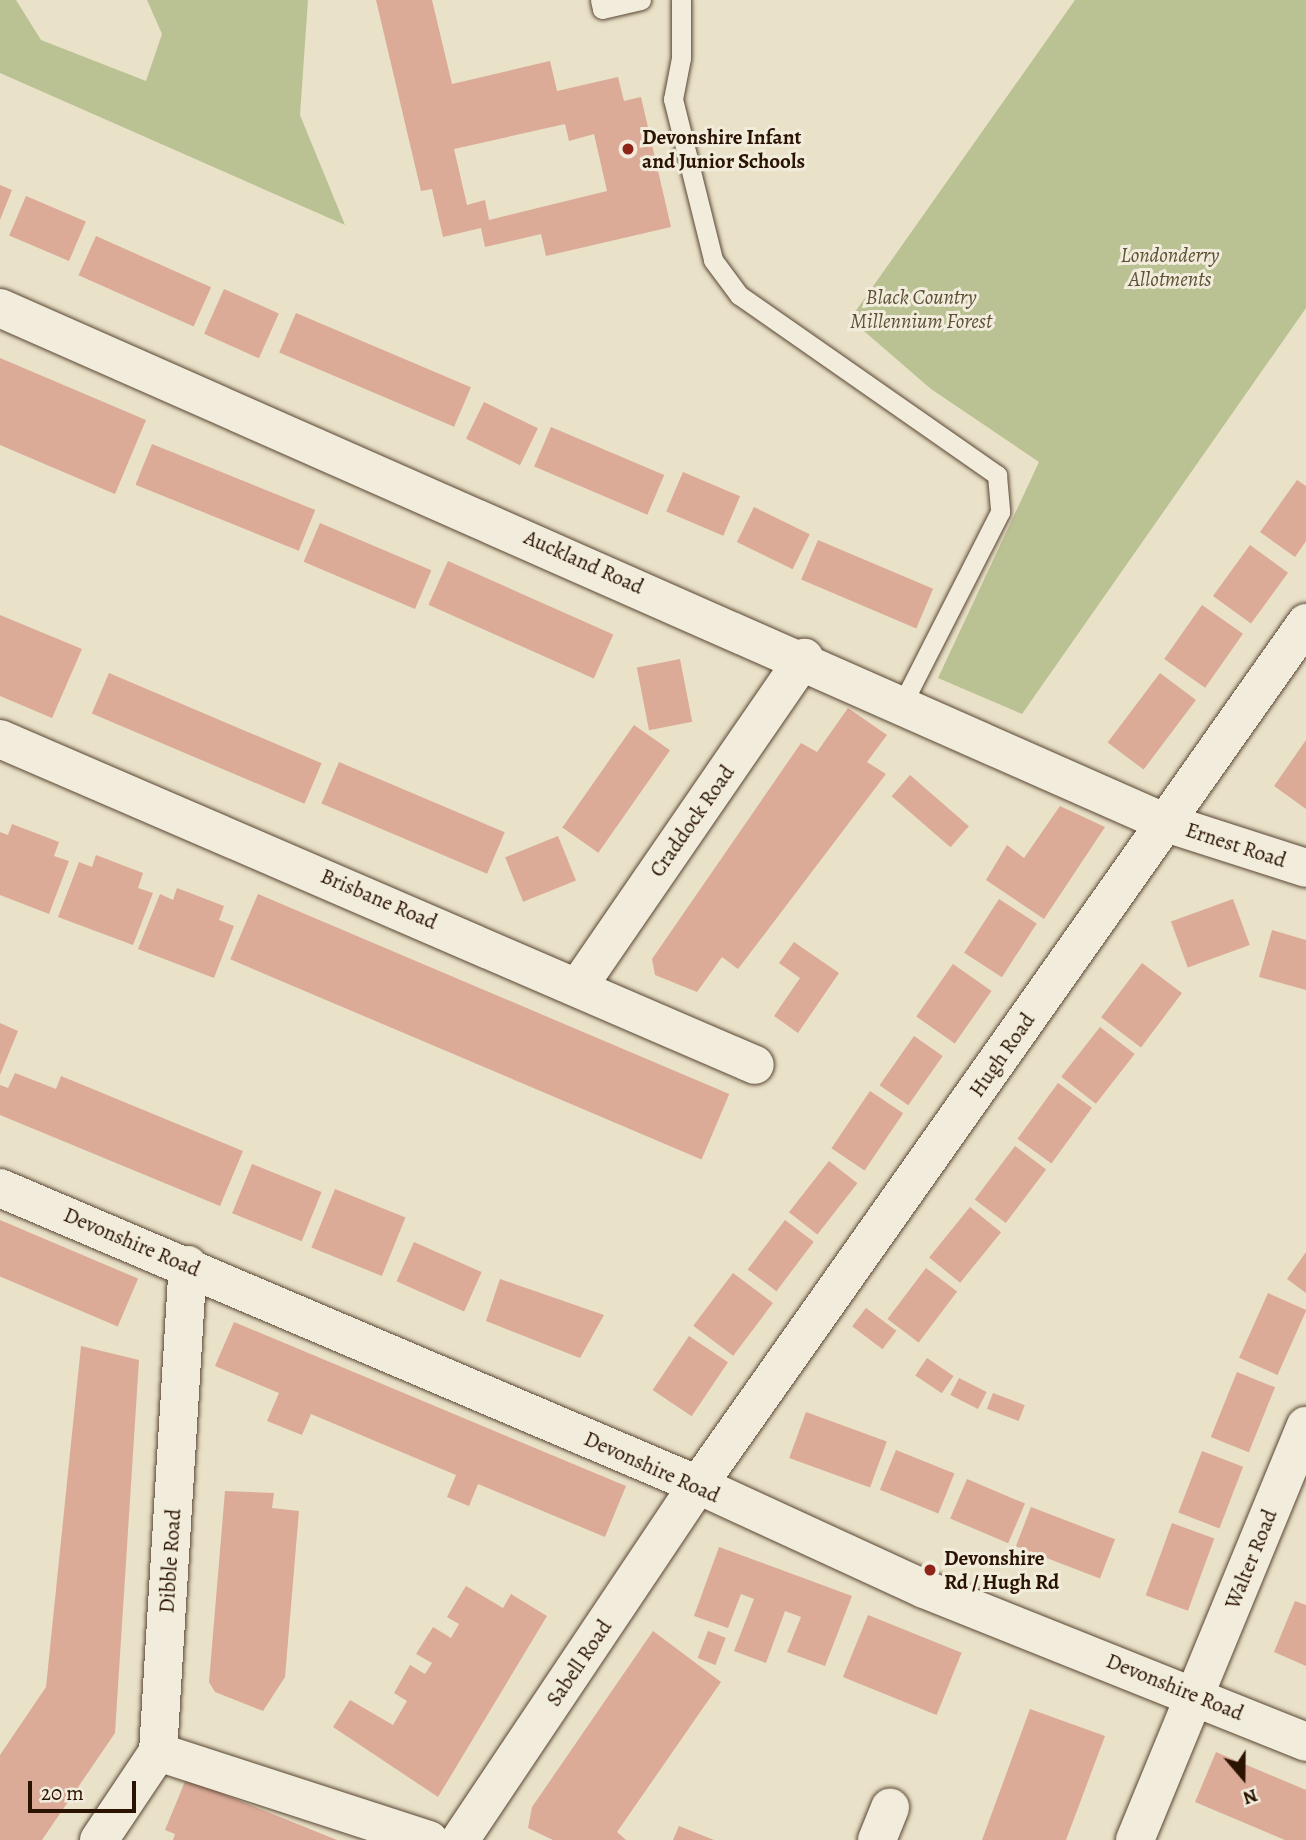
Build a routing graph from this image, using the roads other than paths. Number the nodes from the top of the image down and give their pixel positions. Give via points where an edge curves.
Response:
1 (600, 0) edge
2 (641, 0) edge
3 (681, 0) edge
4 (0, 308) edge
5 (1306, 623) edge
6 (804, 658) junction
7 (903, 702) junction
8 (0, 739) edge
9 (1166, 823) junction
10 (1306, 868) edge
11 (580, 984) junction
12 (755, 1065) dead end
13 (0, 1188) edge
14 (188, 1265) junction
15 (1306, 1426) edge
16 (698, 1485) junction
17 (1196, 1693) junction
18 (1306, 1742) edge
19 (158, 1752) junction
20 (99, 1840) edge
21 (429, 1840) edge
22 (460, 1840) edge
23 (1135, 1840) edge

1 - 2 lane via 602,9
3 - 7 lane via 681,58 673,99 713,260 739,295 997,475 1000,512
4 - 6 street, Auckland Road
5 - 9 street, Hugh Road
6 - 7 street, Auckland Road
6 - 11 street, Craddock Road
7 - 9 street, Auckland Road
8 - 11 street, Brisbane Road
9 - 10 street, Ernest Road
9 - 16 street, Hugh Road
11 - 12 street, Brisbane Road
13 - 14 street, Devonshire Road
14 - 16 street, Devonshire Road
14 - 19 street, Dibble Road
15 - 17 street, Walter Road
16 - 17 street, Devonshire Road via 924,1589
16 - 22 street, Sabell Road
17 - 18 street, Devonshire Road
17 - 23 street, Walter Road
19 - 20 street
19 - 21 street

